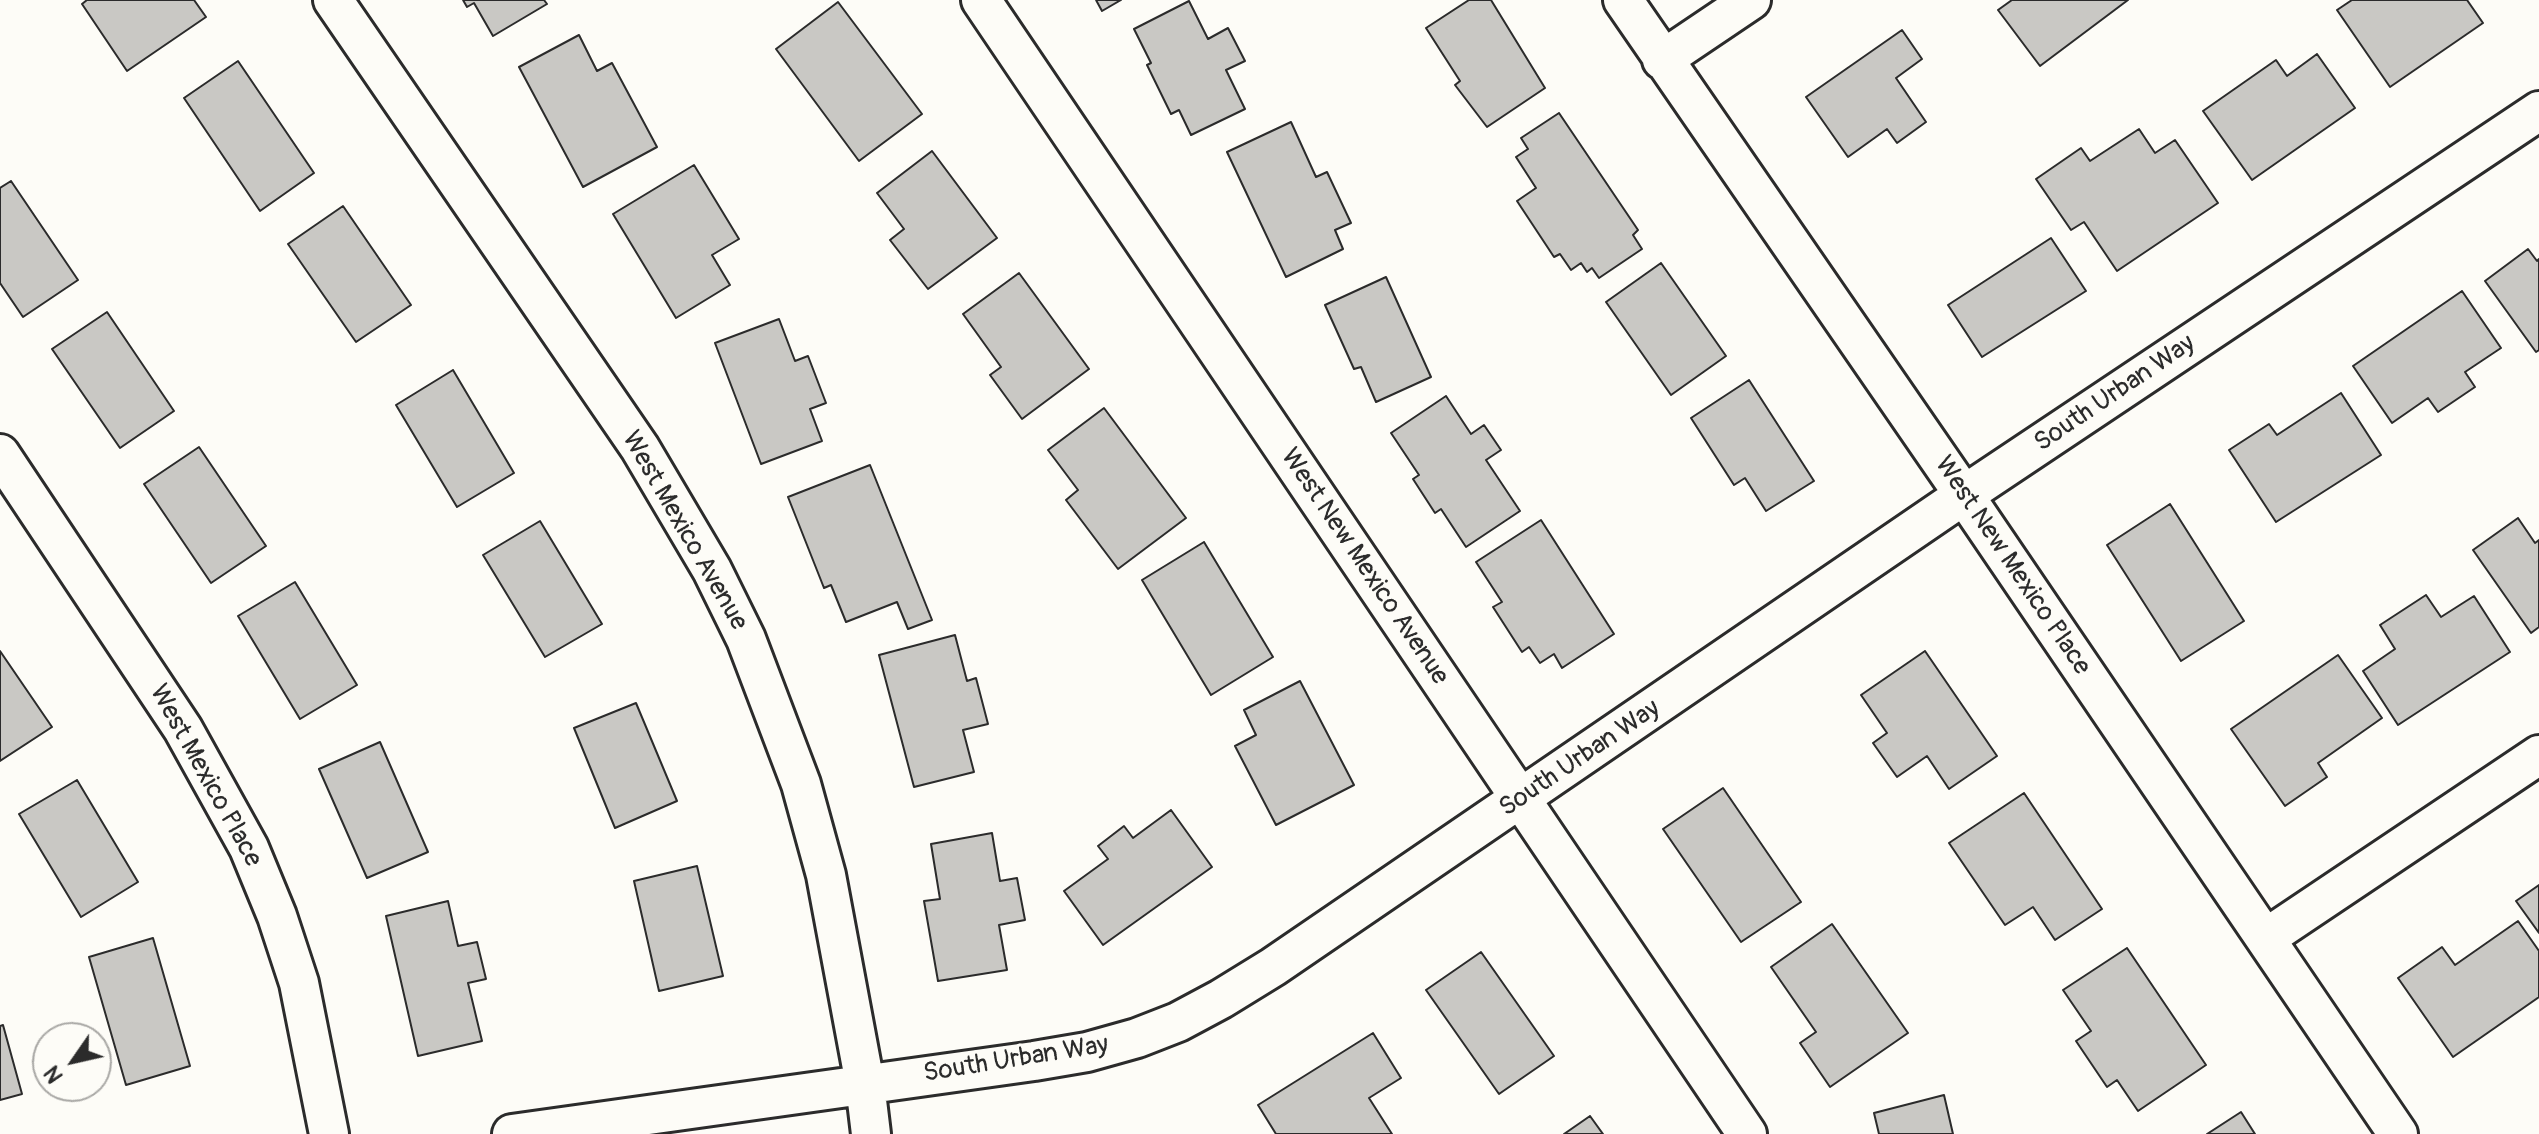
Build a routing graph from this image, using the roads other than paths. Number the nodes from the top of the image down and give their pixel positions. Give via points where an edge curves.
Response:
1 (333, 0) edge
2 (981, 0) edge
3 (1623, 0) edge
4 (1751, 0) edge
5 (1662, 60) junction
6 (2539, 111) edge
7 (0, 454) edge
8 (1964, 495) junction
9 (2539, 755) edge
10 (1521, 799) junction
11 (2266, 938) junction
12 (865, 1084) junction
13 (329, 1134) edge
14 (512, 1134) edge
15 (871, 1134) edge
16 (1747, 1134) edge
17 (2398, 1134) edge

1 - 12 street, West Mexico Avenue via 640,448 726,598 801,784 826,875
2 - 10 street, West New Mexico Avenue
3 - 5 street, West New Mexico Place
4 - 5 street
5 - 8 street, West New Mexico Place
6 - 8 street, South Urban Way
7 - 13 street, West Mexico Place via 183,729 249,848 299,983
8 - 10 street, South Urban Way
8 - 11 street, West New Mexico Place
9 - 11 street
10 - 12 street, South Urban Way via 1273,967 1178,1022 1087,1052
10 - 16 street, West New Mexico Avenue
11 - 17 street, West New Mexico Place
12 - 14 street, South Urban Way
12 - 15 street, West Mexico Avenue

